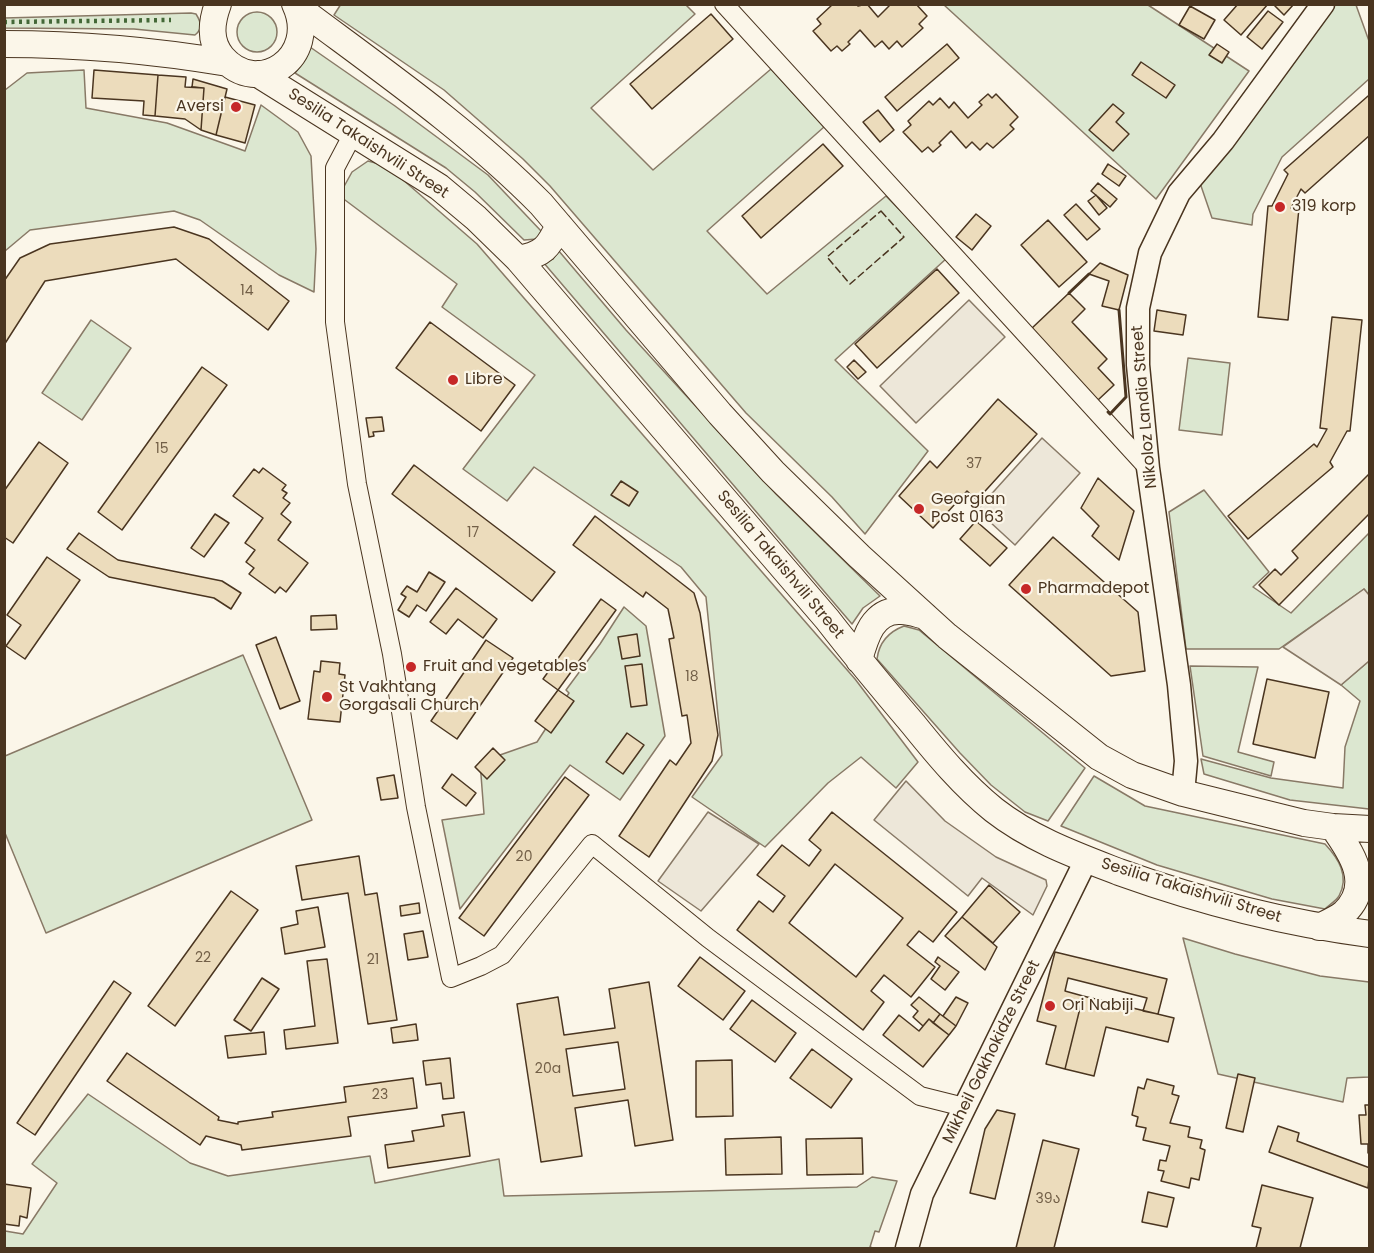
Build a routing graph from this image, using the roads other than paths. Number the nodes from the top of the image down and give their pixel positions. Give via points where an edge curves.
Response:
1 (218, 4) edge
2 (1323, 4) edge
3 (295, 5) edge
4 (735, 8) edge
5 (4, 44) edge
6 (228, 63) junction
7 (258, 74) junction
8 (354, 132) junction
9 (559, 225) junction
10 (518, 259) junction
11 (1148, 468) junction
12 (925, 616) junction
13 (859, 660) junction
14 (1183, 793) junction
15 (1333, 827) junction
16 (1370, 830) edge
17 (1086, 860) junction
18 (1319, 927) junction
19 (1370, 934) edge
20 (964, 1107) junction
21 (907, 1248) edge

1 - 6 main road via 212,36
2 - 11 street, Nikoloz Landia Street via 1223,141 1179,193 1149,253 1138,308 1138,365
3 - 7 main road via 302,31 293,56 272,71
3 - 9 main road via 474,141 511,173
4 - 11 street
5 - 6 main road, Sesilia Takaishvili Street via 83,44
6 - 7 main road, Sesilia Takaishvili Street
7 - 8 main road, Sesilia Takaishvili Street
8 - 10 main road, Sesilia Takaishvili Street via 439,187
8 - 20 street via 335,168 337,333 357,484 451,978 502,955 592,844 708,938 920,1096
9 - 10 main road via 544,250
9 - 12 main road via 773,472
10 - 13 main road, Sesilia Takaishvili Street
11 - 14 street, Nikoloz Landia Street via 1179,685 1186,761
12 - 13 main road via 902,611 882,615 868,631
12 - 14 main road via 1099,757 1132,775
13 - 17 main road, Sesilia Takaishvili Street via 969,789 1018,827
14 - 15 main road
15 - 16 main road
15 - 18 main road via 1352,853 1357,888 1354,901 1343,914
17 - 18 main road, Sesilia Takaishvili Street via 1212,901
17 - 20 street, Mikheil Gakhokidze Street
18 - 19 main road, Sesilia Takaishvili Street
20 - 21 street, Mikheil Gakhokidze Street via 922,1194

